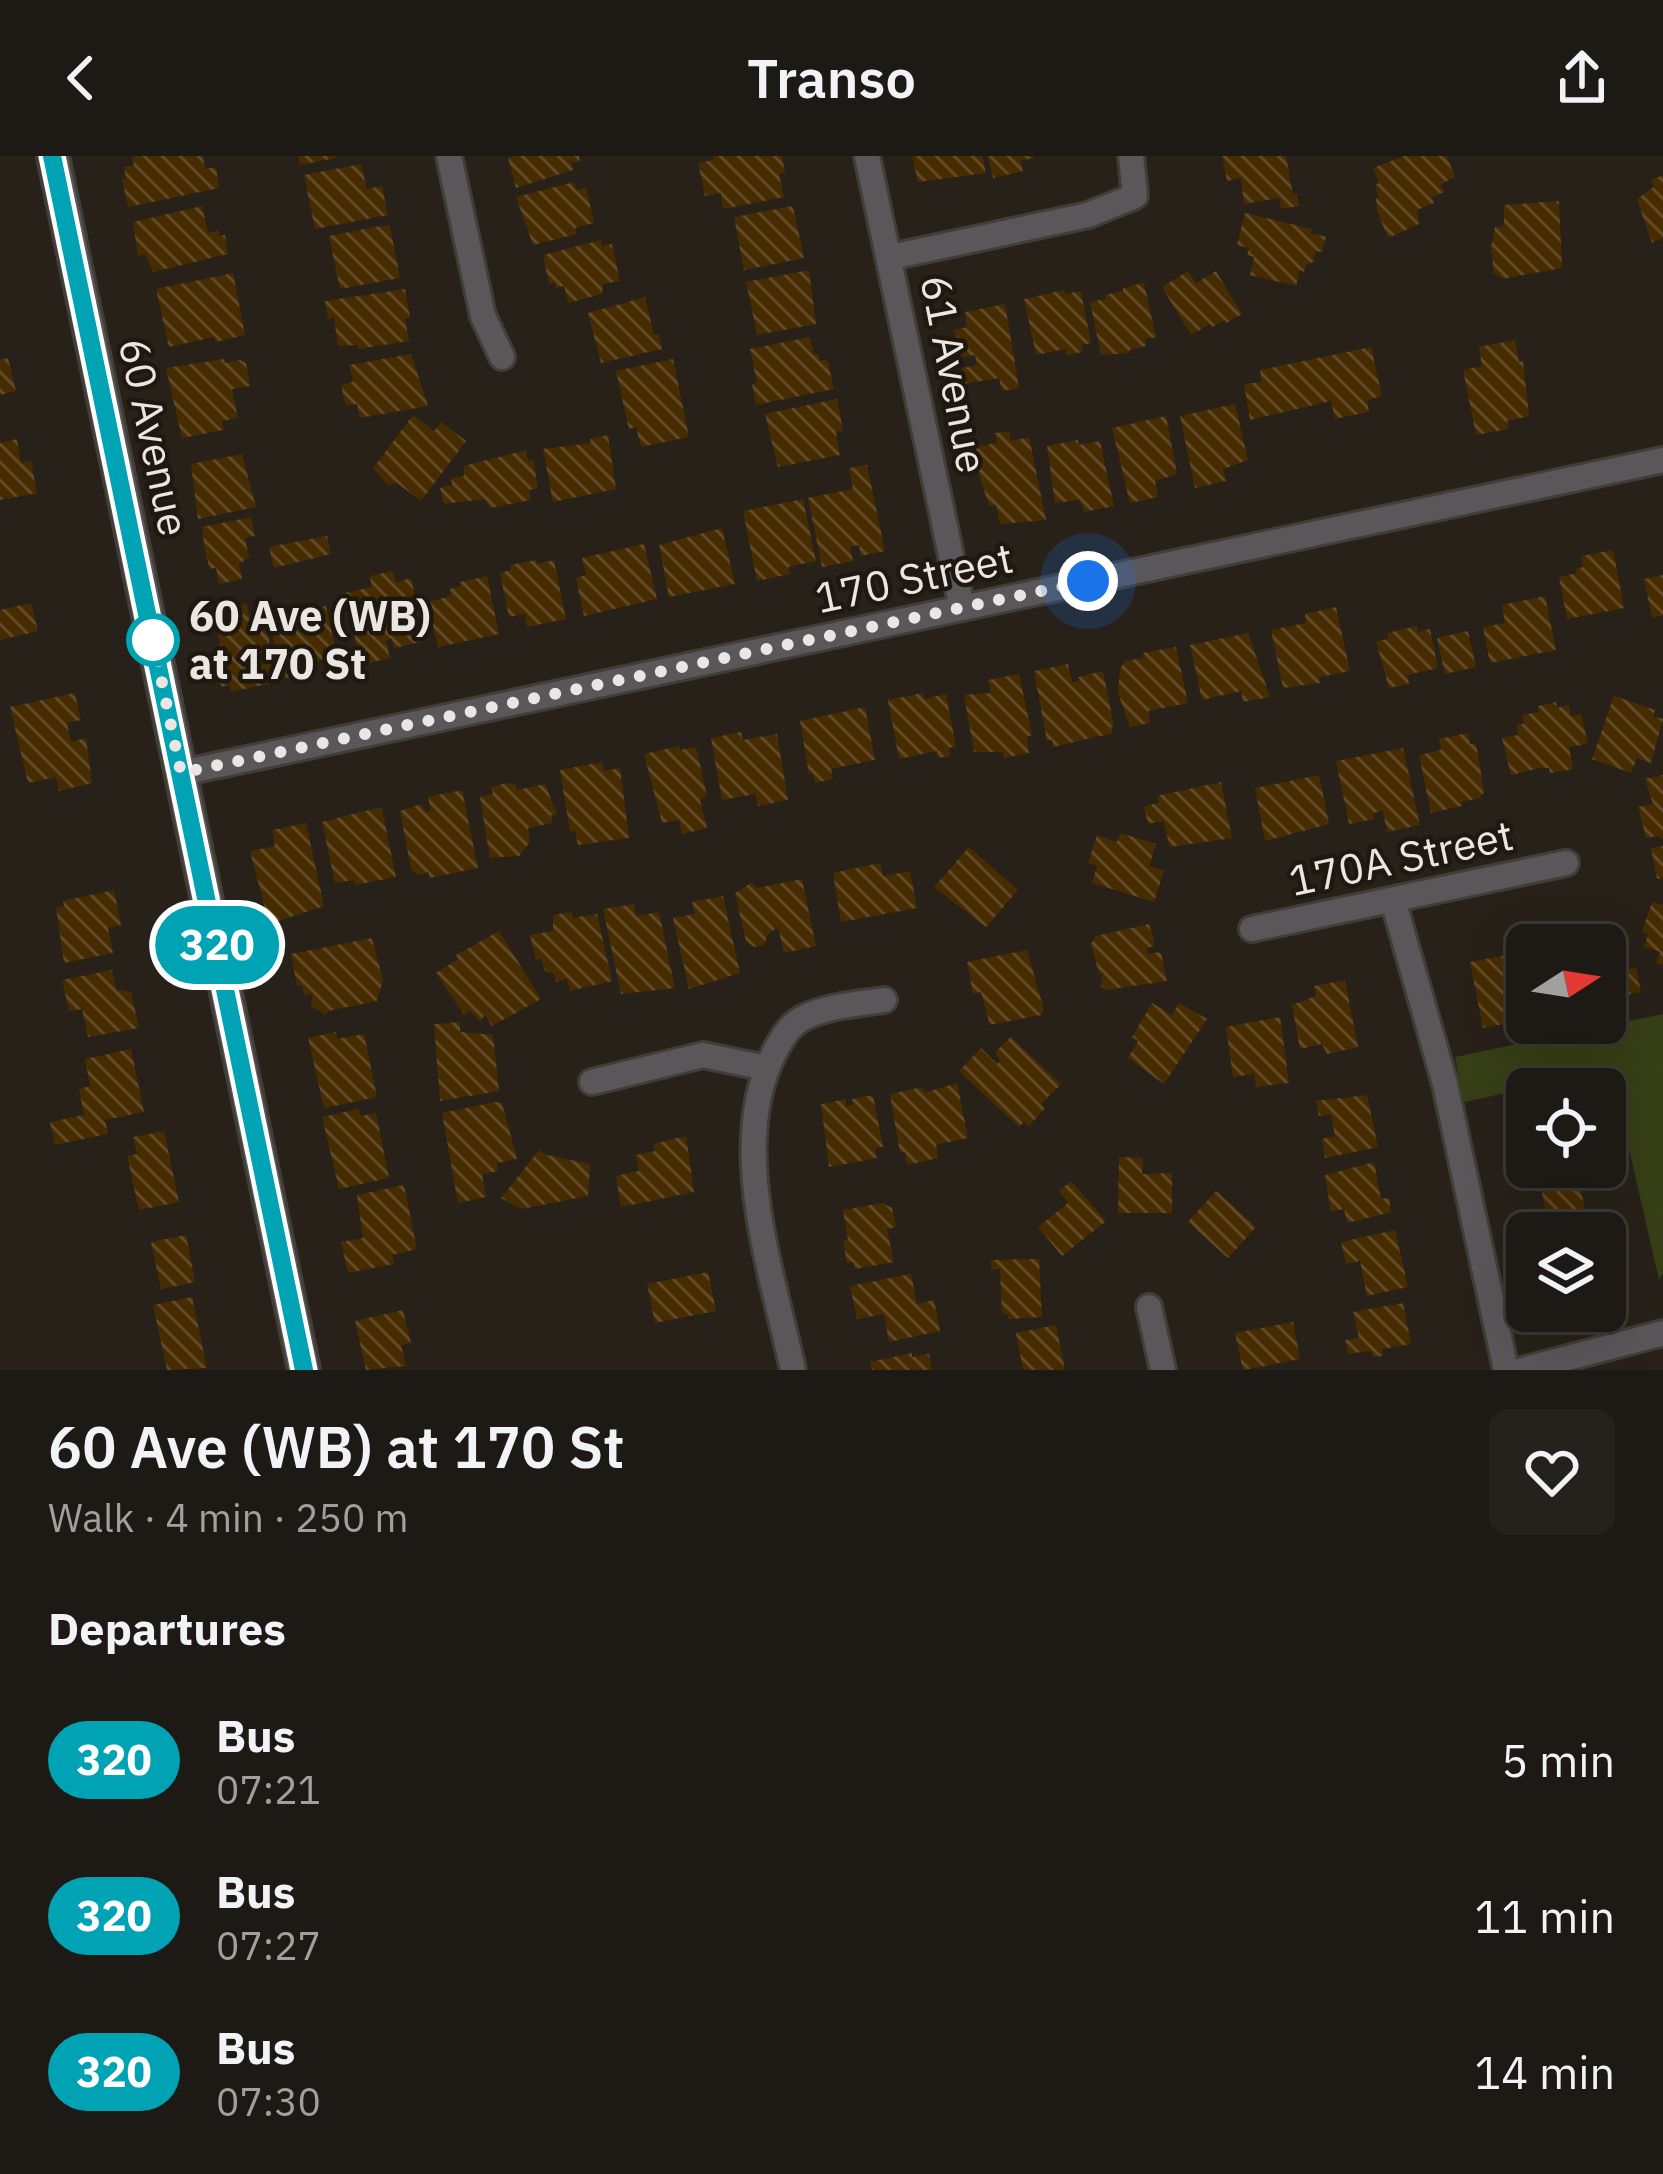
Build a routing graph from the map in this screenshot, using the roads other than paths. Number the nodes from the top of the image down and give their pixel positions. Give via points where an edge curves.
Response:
1 (52, 156) edge
2 (449, 156) edge
3 (868, 156) edge
4 (1131, 156) edge
5 (891, 257) junction
6 (502, 357) dead end
7 (1663, 460) edge
8 (962, 608) junction
9 (181, 773) junction
10 (1566, 863) dead end
11 (1394, 900) junction
12 (1252, 929) dead end
13 (884, 1000) dead end
14 (766, 1068) junction
15 (592, 1082) dead end
16 (1149, 1307) dead end
17 (1663, 1333) edge
18 (304, 1370) edge
19 (793, 1370) edge
20 (1163, 1370) edge
21 (1506, 1370) edge
22 (1522, 1370) edge

1 - 9 street, 60 Avenue
2 - 6 street via 483,316
3 - 5 street, 61 Avenue
4 - 5 street via 1135,196 1088,215
5 - 8 street, 61 Avenue
7 - 8 street, 170 Street
8 - 9 street, 170 Street
9 - 18 street, 60 Avenue
10 - 11 street, 170A Street
11 - 12 street, 170A Street
11 - 21 street
13 - 14 street via 800,1019
14 - 15 street via 703,1055
14 - 19 street via 754,1115 756,1197
16 - 20 street
17 - 22 street

